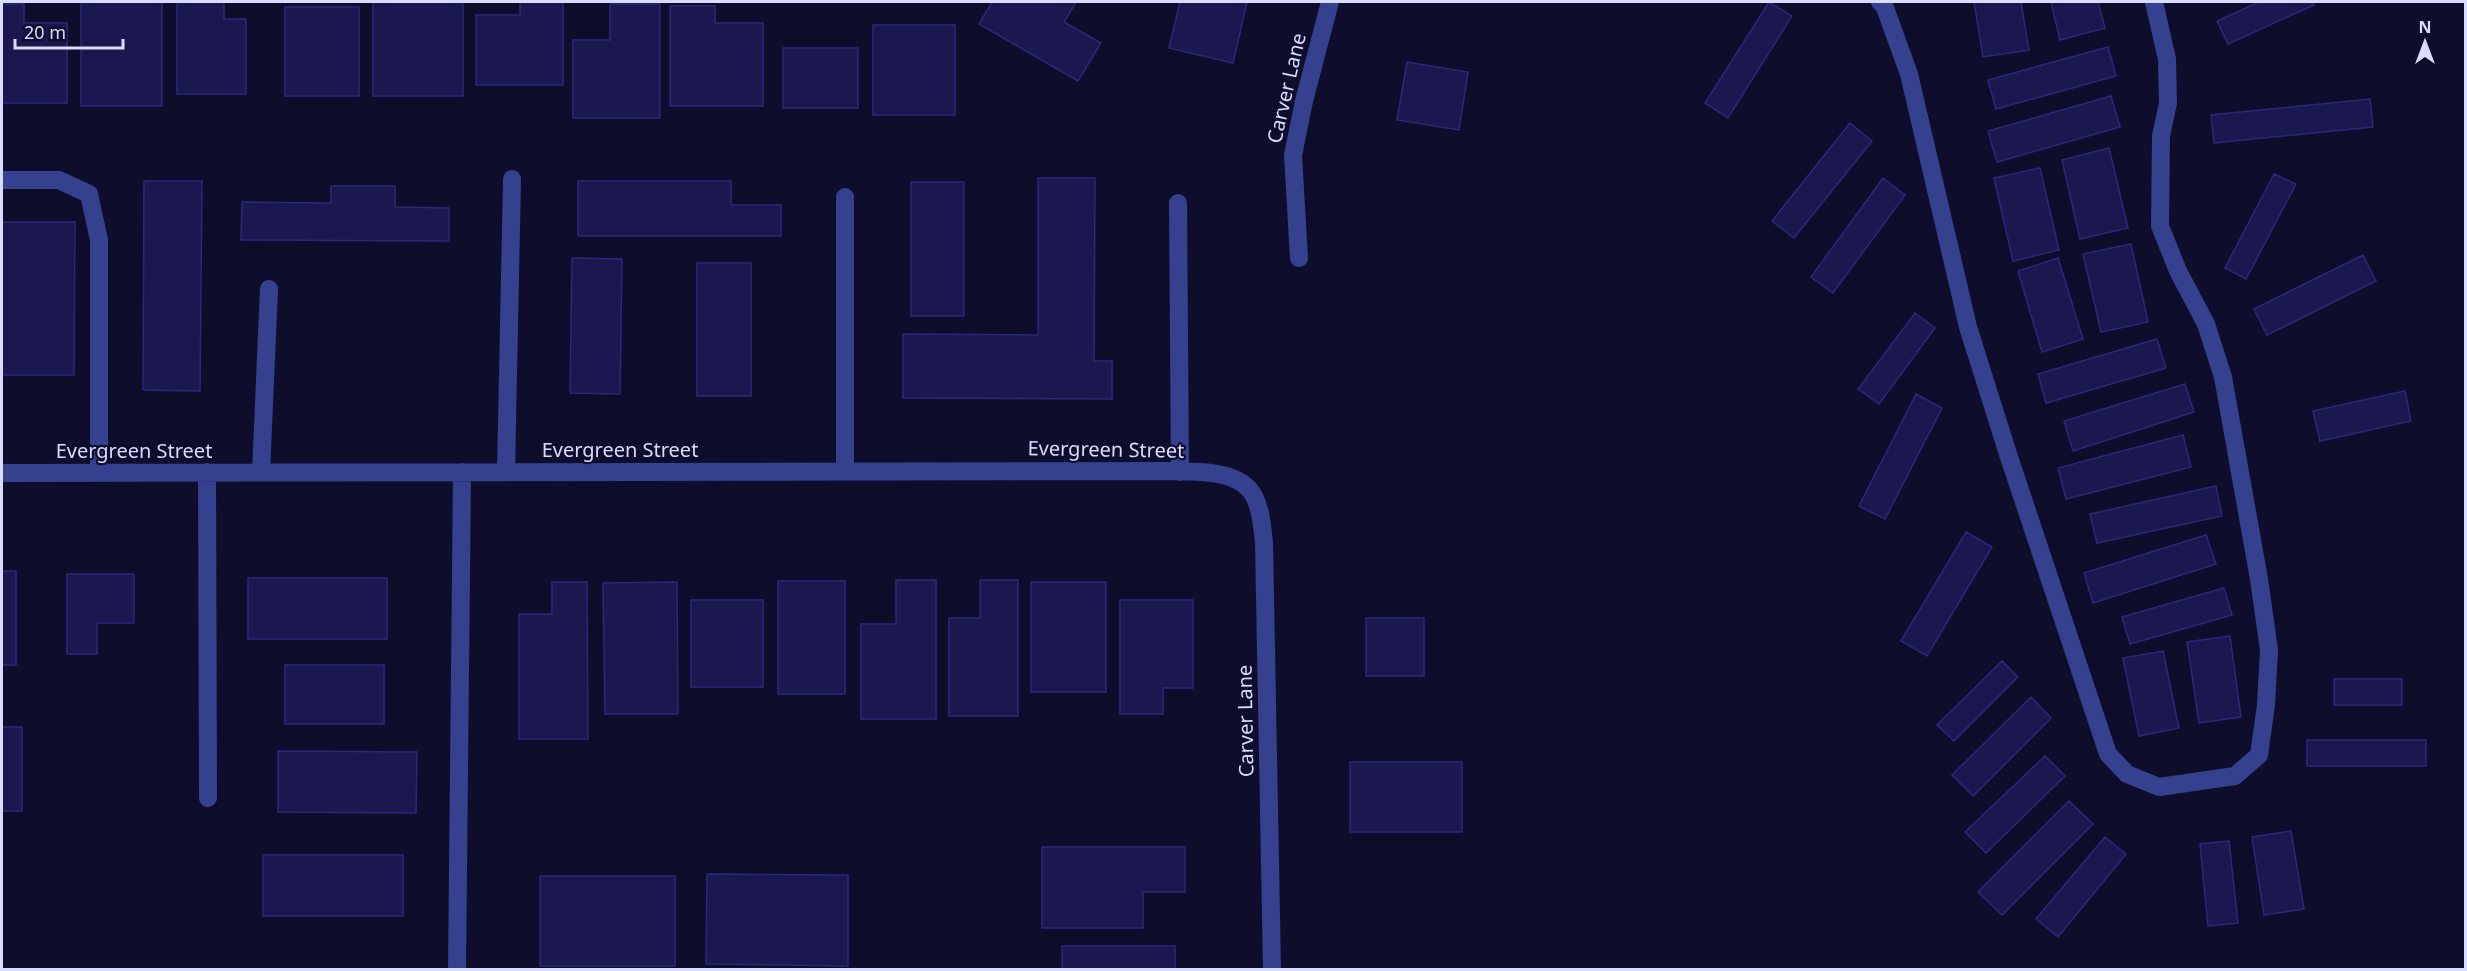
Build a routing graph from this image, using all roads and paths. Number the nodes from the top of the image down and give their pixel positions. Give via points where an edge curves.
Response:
1 (1330, 2) edge
2 (1880, 2) edge
3 (2154, 2) edge
4 (512, 179) dead end
5 (2, 180) edge
6 (845, 197) dead end
7 (1178, 203) dead end
8 (1299, 258) dead end
9 (269, 289) dead end
10 (845, 471) junction
11 (207, 472) junction
12 (261, 472) junction
13 (462, 472) junction
14 (506, 472) junction
15 (1180, 472) junction
16 (2, 473) edge
17 (99, 473) junction
18 (1238, 480) joint
19 (208, 798) dead end
20 (457, 969) edge
21 (1272, 969) edge

1 - 8 street, Carver Lane via 1293,155
2 - 3 street via 1909,74 1968,327 2108,754 2127,774 2159,787 2235,776 2259,755 2269,650 2223,377 2206,324 2160,226 2167,59
4 - 14 street
5 - 17 street via 59,180 89,194 99,240
6 - 10 street
7 - 15 street
9 - 12 street
10 - 14 street, Evergreen Street
10 - 15 street, Evergreen Street
11 - 12 street, Evergreen Street
11 - 17 street, Evergreen Street
11 - 19 street
12 - 13 street, Evergreen Street
13 - 14 street, Evergreen Street
13 - 20 street
15 - 18 street, Evergreen Street
16 - 17 street, Evergreen Street
18 - 21 street, Carver Lane via 1252,493 1260,511 1264,542

